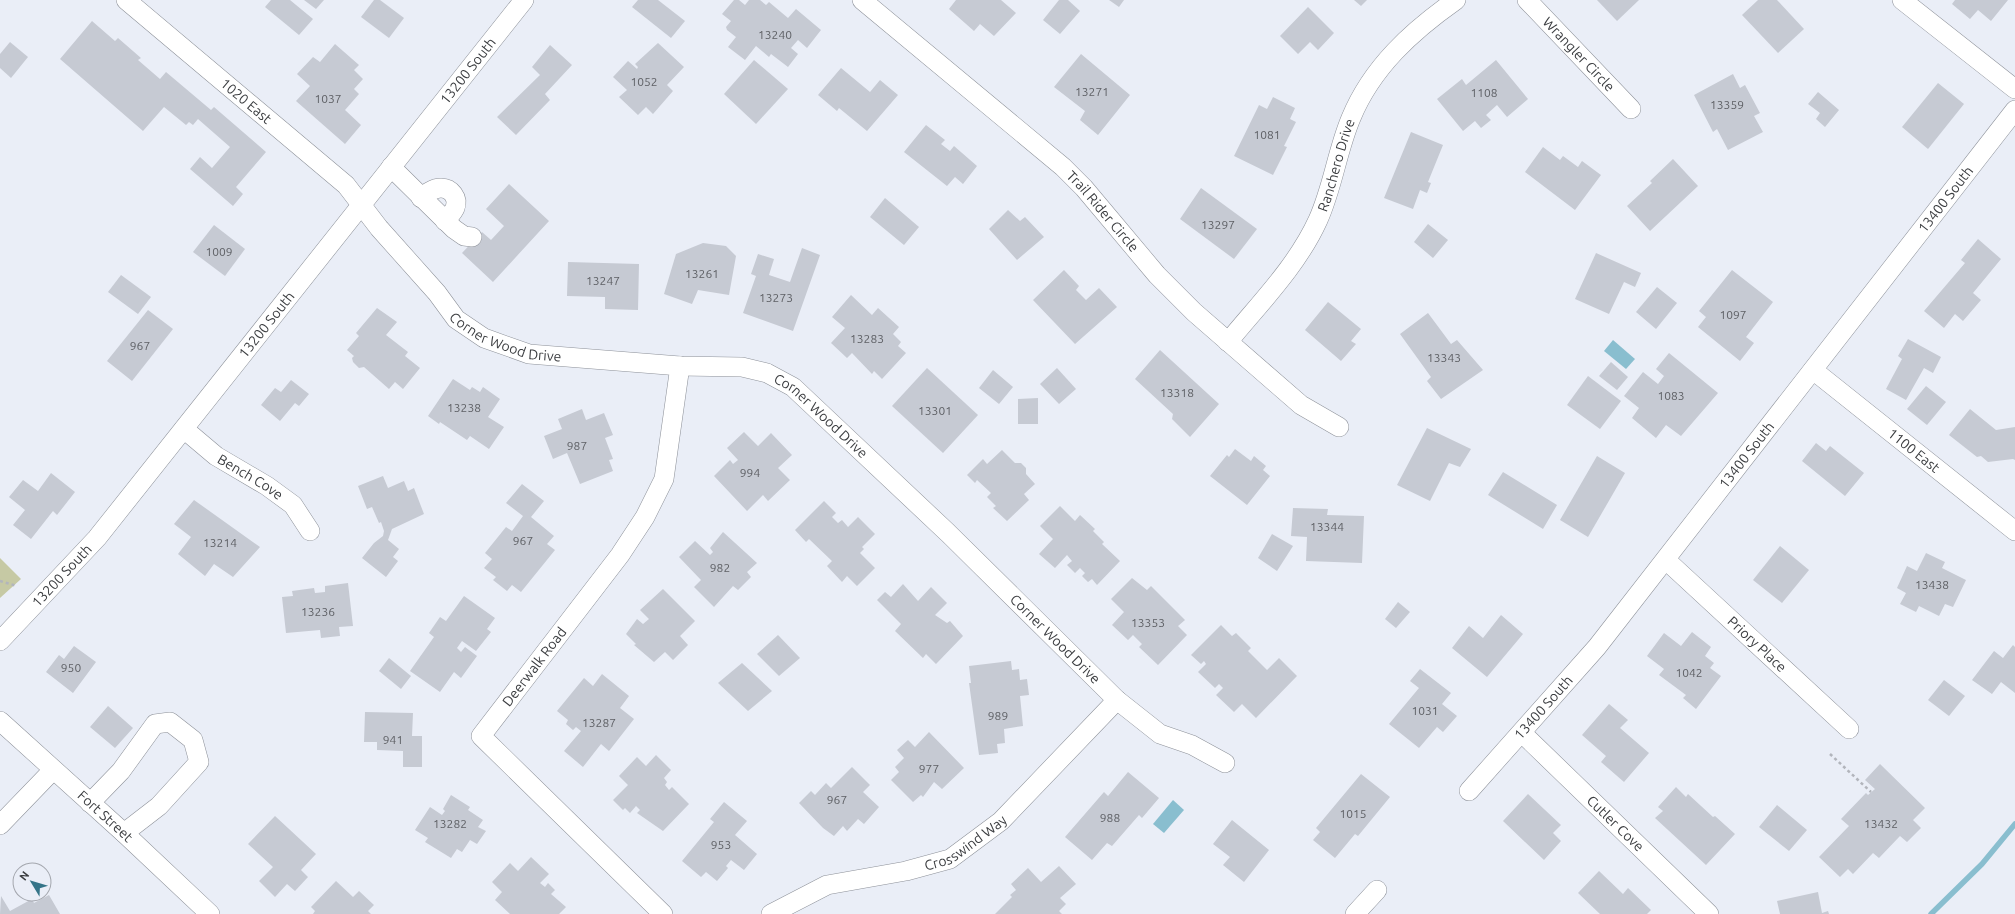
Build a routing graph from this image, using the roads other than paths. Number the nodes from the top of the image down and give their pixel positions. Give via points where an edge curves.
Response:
1 (126, 0) edge
2 (524, 0) edge
3 (862, 0) edge
4 (1456, 0) edge
5 (1527, 0) edge
6 (1902, 0) edge
7 (2015, 89) edge
8 (1631, 109) dead end
9 (2015, 110) edge
10 (390, 167) junction
11 (421, 198) junction
12 (362, 206) junction
13 (445, 221) junction
14 (472, 237) dead end
15 (1228, 342) junction
16 (680, 366) junction
17 (1813, 370) junction
18 (1339, 427) dead end
19 (184, 430) junction
20 (310, 531) dead end
21 (2015, 531) edge
22 (1666, 560) junction
23 (0, 642) edge
24 (1117, 700) junction
25 (0, 721) edge
26 (1849, 729) dead end
27 (1522, 733) junction
28 (1225, 763) dead end
29 (53, 770) junction
30 (1469, 791) dead end
31 (90, 803) junction
32 (0, 825) edge
33 (124, 833) junction
34 (1377, 890) dead end
35 (210, 914) edge
36 (663, 914) edge
37 (771, 914) edge
38 (1355, 914) edge
39 (1709, 914) edge

1 - 12 street, 1020 East via 346,185
2 - 10 street, 13200 South
3 - 15 street, Trail Rider Circle via 1063,168 1084,188 1157,275
4 - 15 street, Ranchero Drive via 1403,41 1382,64 1364,90 1350,118 1330,189 1318,220 1282,278
5 - 8 street, Wrangler Circle
6 - 7 street
9 - 17 street, 13400 South
10 - 11 street
10 - 12 street, 13200 South
11 - 13 street
11 - 13 street via 430,191 440,188 451,192 456,197 455,208
12 - 16 street, Corner Wood Drive via 456,318 484,338 529,354
12 - 19 street, 13200 South
13 - 14 street via 464,236
15 - 18 street, Trail Rider Circle via 1301,405
16 - 24 street, Corner Wood Drive via 742,367 767,373 793,387 948,533
16 - 36 street, Deerwalk Road via 664,479 645,517 620,555 481,736
17 - 21 street, 1100 East
17 - 22 street, 13400 South
19 - 20 street, Bench Cove via 216,456 267,486 293,505
19 - 23 street, 13200 South via 98,538
22 - 26 street, Priory Place
22 - 27 street, 13400 South via 1597,647
24 - 28 street, Corner Wood Drive via 1160,734 1192,745
24 - 37 street, Crosswind Way via 1001,821 950,859 906,871 827,885
25 - 29 street, Fort Street
27 - 30 street, 13400 South
27 - 39 street, Cutler Cove
29 - 31 street, Fort Street
29 - 32 street
31 - 33 street, Fort Street
31 - 33 street via 122,771 155,724 170,722 193,740 199,762 159,806
33 - 35 street, Fort Street
34 - 38 street

